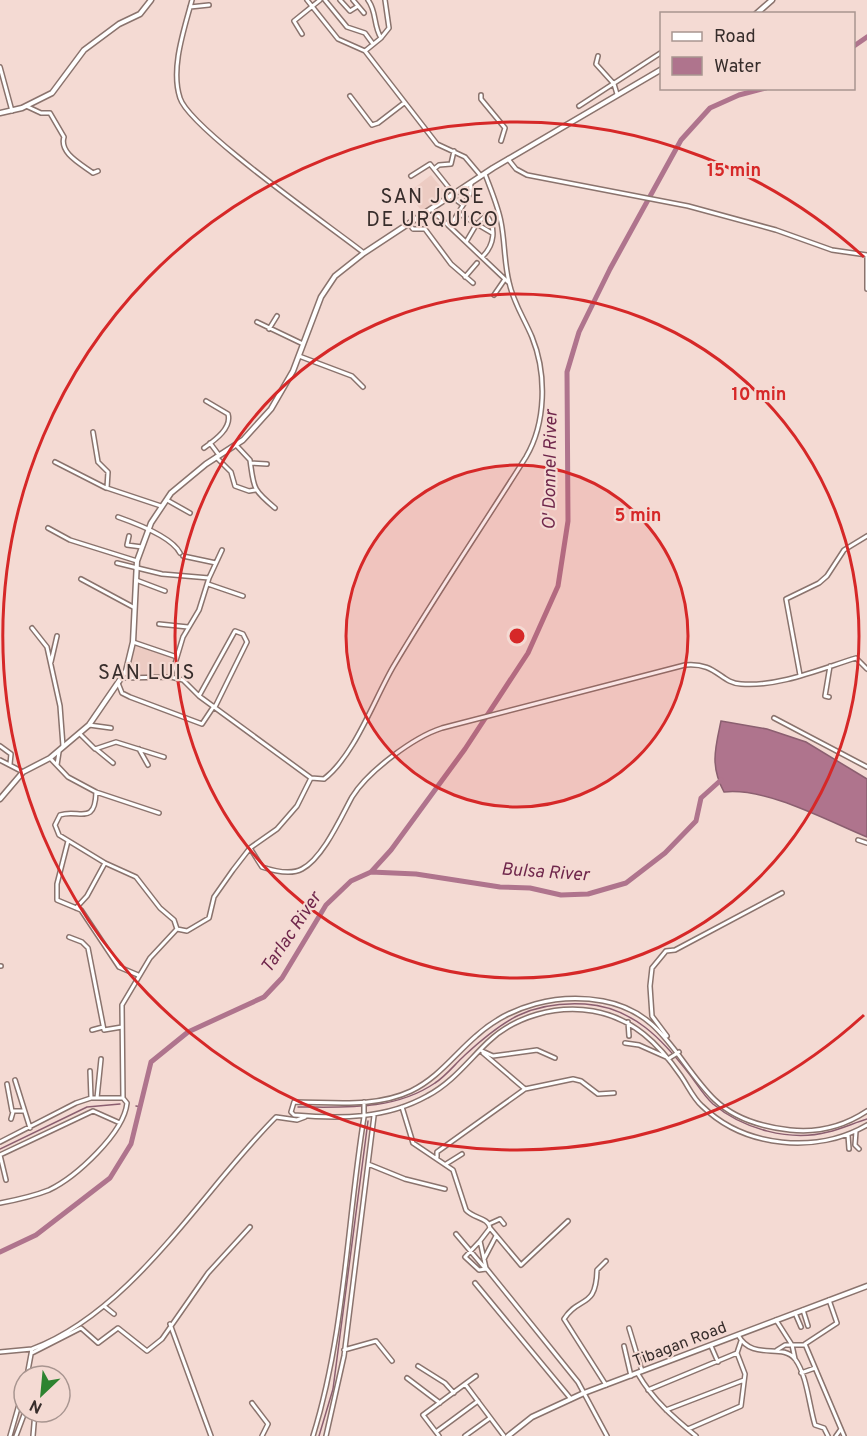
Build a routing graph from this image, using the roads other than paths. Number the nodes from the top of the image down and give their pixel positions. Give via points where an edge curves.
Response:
1 (151, 0) edge
2 (192, 0) edge
3 (307, 0) edge
4 (320, 0) edge
5 (325, 0) edge
6 (340, 0) edge
7 (353, 0) edge
8 (368, 0) edge
9 (385, 0) edge
10 (772, 0) edge
11 (209, 5) dead end
12 (312, 6) junction
13 (358, 6) junction
14 (190, 7) junction
15 (758, 12) edge
16 (364, 13) dead end
17 (302, 34) dead end
18 (381, 38) junction
19 (373, 44) junction
20 (364, 51) junction
21 (660, 53) edge
22 (598, 56) dead end
23 (0, 67) edge
24 (660, 70) edge
25 (614, 84) junction
26 (617, 94) junction
27 (482, 95) dead end
28 (350, 96) dead end
29 (405, 102) junction
30 (26, 106) junction
31 (579, 106) dead end
32 (12, 111) junction
33 (0, 113) edge
34 (501, 141) dead end
35 (454, 151) junction
36 (508, 159) junction
37 (434, 169) junction
38 (98, 171) dead end
39 (483, 175) junction
40 (411, 176) dead end
41 (471, 183) junction
42 (453, 195) junction
43 (463, 205) junction
44 (431, 209) junction
45 (458, 213) junction
46 (422, 215) junction
47 (440, 217) junction
48 (409, 224) junction
49 (476, 225) junction
50 (450, 226) junction
51 (492, 233) junction
52 (466, 242) junction
53 (364, 253) junction
54 (867, 255) edge
55 (483, 256) junction
56 (477, 263) dead end
57 (465, 277) junction
58 (506, 279) junction
59 (473, 283) dead end
60 (509, 284) junction
61 (867, 289) edge
62 (494, 295) dead end
63 (277, 316) dead end
64 (258, 322) dead end
65 (269, 329) junction
66 (303, 344) junction
67 (298, 356) junction
68 (363, 387) dead end
69 (206, 401) dead end
70 (93, 432) dead end
71 (210, 443) junction
72 (236, 445) junction
73 (204, 448) dead end
74 (217, 456) junction
75 (55, 462) dead end
76 (251, 463) junction
77 (267, 464) dead end
78 (107, 488) junction
79 (255, 490) junction
80 (166, 499) junction
81 (161, 506) junction
82 (275, 508) dead end
83 (190, 513) dead end
84 (118, 516) dead end
85 (48, 528) dead end
86 (148, 529) junction
87 (129, 536) dead end
88 (867, 536) edge
89 (141, 547) junction
90 (222, 550) dead end
91 (137, 561) junction
92 (117, 563) dead end
93 (216, 563) junction
94 (137, 569) junction
95 (209, 578) junction
96 (81, 579) dead end
97 (136, 580) junction
98 (208, 584) junction
99 (165, 591) dead end
100 (243, 596) dead end
101 (133, 607) junction
102 (159, 624) dead end
103 (188, 627) junction
104 (32, 628) dead end
105 (57, 636) dead end
106 (133, 642) junction
107 (177, 657) junction
108 (51, 664) junction
109 (830, 666) junction
110 (867, 669) edge
111 (800, 675) junction
112 (171, 677) junction
113 (120, 680) junction
114 (199, 696) junction
115 (829, 697) dead end
116 (214, 706) junction
117 (774, 718) dead end
118 (89, 725) junction
119 (111, 728) dead end
120 (80, 734) junction
121 (0, 746) edge
122 (61, 748) junction
123 (95, 749) junction
124 (139, 749) junction
125 (164, 757) dead end
126 (50, 758) junction
127 (0, 760) edge
128 (112, 763) dead end
129 (10, 764) junction
130 (57, 765) junction
131 (148, 765) dead end
132 (867, 767) edge
133 (23, 772) junction
134 (311, 778) junction
135 (96, 792) junction
136 (0, 799) edge
137 (159, 813) dead end
138 (858, 840) dead end
139 (68, 841) junction
140 (867, 843) edge
141 (250, 848) junction
142 (105, 863) junction
143 (782, 893) dead end
144 (76, 908) junction
145 (177, 929) junction
146 (69, 937) dead end
147 (138, 975) junction
148 (628, 1022) junction
149 (122, 1026) junction
150 (104, 1029) junction
151 (92, 1030) dead end
152 (105, 1035) dead end
153 (629, 1036) dead end
154 (667, 1038) junction
155 (626, 1043) dead end
156 (480, 1050) junction
157 (678, 1053) junction
158 (555, 1058) dead end
159 (669, 1058) junction
160 (101, 1059) dead end
161 (90, 1071) dead end
162 (15, 1080) dead end
163 (7, 1084) dead end
164 (525, 1089) junction
165 (614, 1093) dead end
166 (91, 1098) junction
167 (98, 1098) junction
168 (123, 1098) junction
169 (364, 1104) junction
170 (402, 1107) junction
171 (23, 1111) junction
172 (867, 1111) edge
173 (13, 1112) junction
174 (364, 1115) junction
175 (306, 1116) junction
176 (374, 1116) junction
177 (11, 1119) dead end
178 (120, 1123) junction
179 (867, 1125) edge
180 (30, 1128) junction
181 (856, 1131) junction
182 (848, 1135) junction
183 (0, 1142) edge
184 (849, 1149) dead end
185 (859, 1149) dead end
186 (462, 1154) dead end
187 (0, 1155) edge
188 (437, 1157) junction
189 (368, 1164) junction
190 (446, 1164) junction
191 (6, 1180) dead end
192 (445, 1189) dead end
193 (0, 1203) edge
194 (568, 1221) dead end
195 (504, 1224) dead end
196 (490, 1226) junction
197 (250, 1227) dead end
198 (456, 1234) dead end
199 (496, 1235) junction
200 (480, 1241) junction
201 (469, 1252) junction
202 (484, 1261) junction
203 (606, 1261) dead end
204 (486, 1269) junction
205 (475, 1284) dead end
206 (867, 1286) edge
207 (829, 1300) junction
208 (104, 1305) junction
209 (803, 1310) junction
210 (795, 1313) junction
211 (114, 1314) dead end
212 (776, 1320) junction
213 (170, 1324) junction
214 (808, 1326) dead end
215 (801, 1327) dead end
216 (629, 1328) dead end
217 (738, 1335) junction
218 (336, 1336) junction
219 (345, 1337) junction
220 (741, 1341) junction
221 (792, 1345) junction
222 (805, 1345) junction
223 (624, 1346) dead end
224 (711, 1346) junction
225 (344, 1350) junction
226 (32, 1351) junction
227 (773, 1351) junction
228 (0, 1352) edge
229 (737, 1353) junction
230 (795, 1359) junction
231 (392, 1361) dead end
232 (718, 1362) junction
233 (29, 1364) edge
234 (418, 1366) dead end
235 (815, 1368) junction
236 (640, 1373) junction
237 (801, 1373) junction
238 (476, 1376) dead end
239 (631, 1376) junction
240 (407, 1378) dead end
241 (744, 1380) junction
242 (465, 1384) junction
243 (606, 1385) junction
244 (648, 1390) junction
245 (454, 1393) junction
246 (584, 1393) junction
247 (571, 1399) junction
248 (478, 1401) junction
249 (252, 1403) dead end
250 (440, 1403) junction
251 (666, 1410) junction
252 (490, 1418) junction
253 (688, 1429) junction
254 (841, 1430) junction
255 (437, 1434) edge
256 (211, 1436) edge
257 (262, 1436) edge
258 (314, 1436) edge
259 (326, 1436) edge
260 (465, 1436) edge
261 (506, 1436) edge
262 (607, 1436) edge
263 (696, 1436) edge
264 (828, 1436) edge
265 (836, 1436) edge
266 (844, 1436) edge

1 - 30 street via 140,14 84,50 52,93
2 - 14 street
3 - 12 street
4 - 12 street
5 - 19 street via 345,26 365,33
6 - 13 street via 350,11
7 - 13 street
8 - 18 street via 374,8 374,27
9 - 18 street via 389,28
10 - 15 street
11 - 14 street
12 - 17 street via 294,21
12 - 20 street via 338,39
13 - 16 street
14 - 53 street via 178,78 178,95 186,111 212,136
18 - 19 street
19 - 20 street
20 - 29 street
21 - 25 street
22 - 25 street via 597,66
23 - 32 street
24 - 26 street
25 - 26 street
25 - 31 street
26 - 36 street
27 - 34 street via 481,99 505,128
28 - 29 street via 374,125
29 - 35 street via 441,147
30 - 32 street
30 - 38 street via 50,113 64,137 65,150 93,173
32 - 33 street
35 - 37 street via 451,164
35 - 39 street
36 - 39 street
36 - 54 street via 526,175 688,206 832,250
37 - 40 street via 428,164
37 - 42 street
39 - 41 street
39 - 60 street via 501,224
41 - 42 street
41 - 43 street
42 - 43 street
42 - 44 street
43 - 45 street
44 - 46 street
44 - 47 street
45 - 49 street
45 - 50 street
46 - 47 street
46 - 48 street
47 - 50 street
48 - 53 street
48 - 57 street via 413,229 425,229
49 - 51 street
49 - 51 street via 486,215
49 - 52 street
50 - 52 street
51 - 55 street via 491,246
52 - 55 street
53 - 66 street via 330,281
54 - 61 street
55 - 58 street
56 - 57 street
57 - 59 street
58 - 60 street
58 - 62 street
60 - 134 street via 540,364 541,401 533,445 417,627 365,723 327,777
63 - 65 street
64 - 65 street
65 - 66 street
66 - 67 street
67 - 68 street via 352,376
67 - 72 street via 271,409
69 - 71 street via 229,418 226,428
70 - 78 street via 98,462 108,472
71 - 73 street
71 - 74 street
72 - 74 street
72 - 76 street
74 - 79 street via 231,472 237,487
74 - 80 street
75 - 78 street
76 - 77 street
76 - 79 street
78 - 81 street
79 - 82 street
80 - 81 street
80 - 83 street
81 - 86 street
84 - 86 street
85 - 91 street via 70,540
86 - 89 street
86 - 93 street via 175,546 181,555
87 - 89 street via 127,545
88 - 111 street via 844,550 819,583 786,598
89 - 91 street
90 - 93 street
91 - 94 street
92 - 94 street
93 - 95 street
94 - 95 street
94 - 97 street
95 - 98 street
96 - 101 street
97 - 99 street
97 - 101 street
98 - 100 street
98 - 103 street
101 - 106 street
102 - 103 street
103 - 107 street
104 - 108 street via 47,646
105 - 108 street
106 - 107 street
106 - 113 street via 128,666
107 - 112 street
108 - 122 street via 60,706
109 - 110 street via 856,658
109 - 111 street
109 - 115 street via 825,687 825,696
111 - 141 street via 739,684 705,665 686,665 427,733 359,788 316,855 301,870 262,867
112 - 113 street
112 - 114 street via 183,680
113 - 116 street via 122,693 202,724
113 - 118 street
114 - 116 street
114 - 116 street via 235,631 243,634 247,642
116 - 134 street
117 - 132 street
118 - 119 street
118 - 120 street
120 - 122 street
120 - 123 street
121 - 129 street via 11,754
122 - 126 street
122 - 130 street
123 - 124 street via 112,742
123 - 128 street
124 - 125 street
124 - 131 street
126 - 130 street
126 - 133 street
127 - 129 street
129 - 133 street
130 - 135 street via 68,777
133 - 136 street
134 - 141 street via 297,806 278,830
135 - 137 street
135 - 139 street via 93,809 87,814 60,815 56,831
138 - 140 street
139 - 142 street
139 - 144 street via 56,896 60,902
141 - 145 street via 214,897 209,918 187,931
142 - 144 street
142 - 145 street via 136,877 174,920
143 - 154 street via 675,950 666,951 653,966 652,1016
144 - 147 street via 119,967
145 - 147 street
146 - 150 street via 88,948
147 - 149 street via 122,1005
148 - 153 street
148 - 156 street via 586,1010 546,1012 510,1026
148 - 159 street
149 - 150 street
149 - 168 street
150 - 151 street
150 - 152 street
154 - 157 street
154 - 169 street via 646,1021 610,1002 574,998 543,1002 514,1011 490,1025 425,1083 392,1098
155 - 159 street
156 - 158 street via 493,1056 537,1050
156 - 164 street
156 - 170 street via 442,1087
157 - 159 street
157 - 172 street via 715,1100 766,1128 830,1129
159 - 182 street via 700,1104 728,1124 755,1136 793,1144
160 - 167 street
161 - 166 street
162 - 171 street
163 - 173 street
164 - 165 street via 573,1079 598,1095
164 - 188 street via 438,1150
166 - 167 street
166 - 180 street
167 - 168 street
168 - 178 street via 126,1112
169 - 174 street
169 - 175 street via 293,1103 292,1114
170 - 176 street
170 - 188 street via 411,1140
171 - 173 street
171 - 180 street
173 - 177 street
174 - 175 street
174 - 176 street
174 - 218 street
175 - 208 street via 297,1120 276,1117 238,1156 164,1247
176 - 189 street
178 - 187 street via 93,1111
178 - 193 street via 106,1143 61,1183 47,1191
179 - 181 street
180 - 183 street
181 - 182 street
181 - 185 street via 855,1145
182 - 184 street
186 - 190 street
187 - 191 street
188 - 190 street
189 - 192 street
189 - 219 street
190 - 196 street via 454,1172 466,1210
194 - 199 street via 521,1265
195 - 196 street via 500,1219
196 - 199 street
196 - 200 street
197 - 213 street via 212,1268
198 - 201 street
199 - 202 street
200 - 201 street
200 - 202 street
201 - 204 street
201 - 204 street via 466,1258 479,1270
202 - 204 street
203 - 243 street via 597,1270 593,1295 564,1318
204 - 246 street
205 - 247 street
206 - 207 street, Tibagan Road
207 - 209 street, Tibagan Road
207 - 222 street via 837,1323
208 - 211 street
208 - 226 street
209 - 210 street, Tibagan Road
209 - 214 street
210 - 212 street, Tibagan Road
210 - 215 street
212 - 217 street, Tibagan Road
212 - 221 street
213 - 226 street via 162,1339 147,1351 118,1328 98,1342 81,1328 46,1348
213 - 256 street
216 - 236 street
217 - 220 street
217 - 224 street, Tibagan Road
218 - 219 street
218 - 258 street
219 - 225 street
220 - 227 street via 757,1351
220 - 229 street
221 - 222 street
221 - 227 street
221 - 230 street
222 - 235 street
223 - 239 street
224 - 232 street
224 - 236 street, Tibagan Road
225 - 231 street via 376,1341
225 - 259 street
226 - 228 street
226 - 233 street
227 - 230 street
229 - 232 street
229 - 241 street
230 - 237 street
232 - 244 street
234 - 245 street
235 - 237 street
235 - 254 street
236 - 239 street, Tibagan Road
236 - 244 street
237 - 264 street via 815,1425 824,1428
238 - 242 street
239 - 243 street, Tibagan Road
240 - 250 street
241 - 251 street
241 - 253 street via 740,1407
242 - 245 street
242 - 248 street
243 - 246 street, Tibagan Road
244 - 251 street
245 - 250 street
246 - 247 street, Tibagan Road
246 - 262 street
247 - 261 street, Tibagan Road via 531,1418
248 - 252 street
248 - 255 street
249 - 257 street via 268,1424
250 - 255 street via 423,1416
251 - 253 street
252 - 260 street
252 - 261 street
253 - 263 street
254 - 265 street
254 - 266 street

